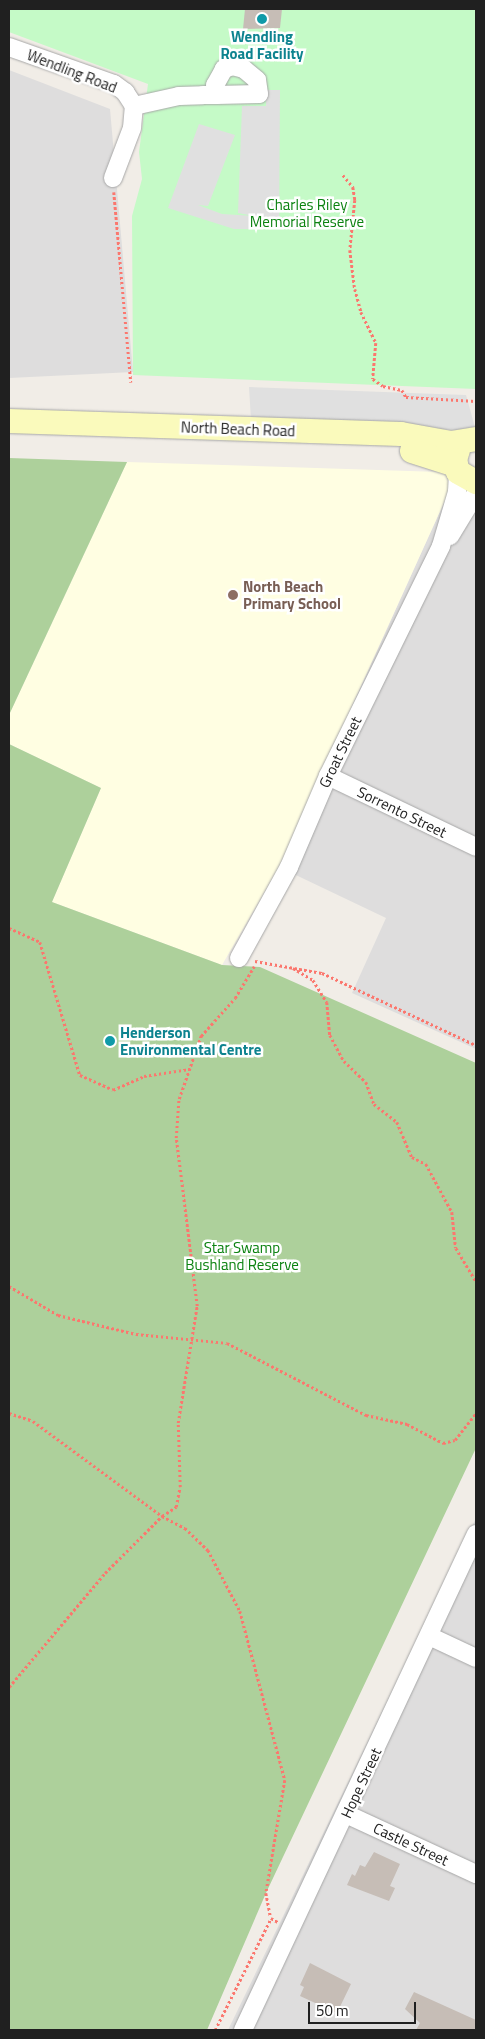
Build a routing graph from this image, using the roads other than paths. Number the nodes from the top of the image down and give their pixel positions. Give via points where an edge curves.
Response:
1 (9, 47) edge
2 (216, 95) dead end
3 (134, 106) junction
4 (113, 178) road end
5 (9, 421) edge
6 (9, 434) edge
7 (471, 441) edge
8 (463, 473) edge
9 (476, 493) edge
10 (441, 546) junction
11 (328, 776) junction
12 (476, 847) edge
13 (239, 958) road end
14 (476, 1534) edge
15 (429, 1636) junction
16 (476, 1658) edge
17 (346, 1814) junction
18 (476, 1874) edge
19 (242, 2030) edge

1 - 3 street, Wendling Road via 114,84 125,92
2 - 3 street via 165,98
3 - 4 street via 132,128
5 - 7 main road, North Beach Road via 401,434 439,442
6 - 8 main road, North Beach Road via 394,448 420,452
7 - 8 main road, North Beach Road via 458,449
8 - 10 street, Groat Street
9 - 10 street, Groat Street via 455,530
10 - 11 street, Groat Street
11 - 12 street, Sorrento Street
11 - 13 street, Groat Street via 289,867
14 - 15 street, Hope Street
15 - 16 street
15 - 17 street, Hope Street
17 - 18 street, Castle Street
17 - 19 street, Hope Street

